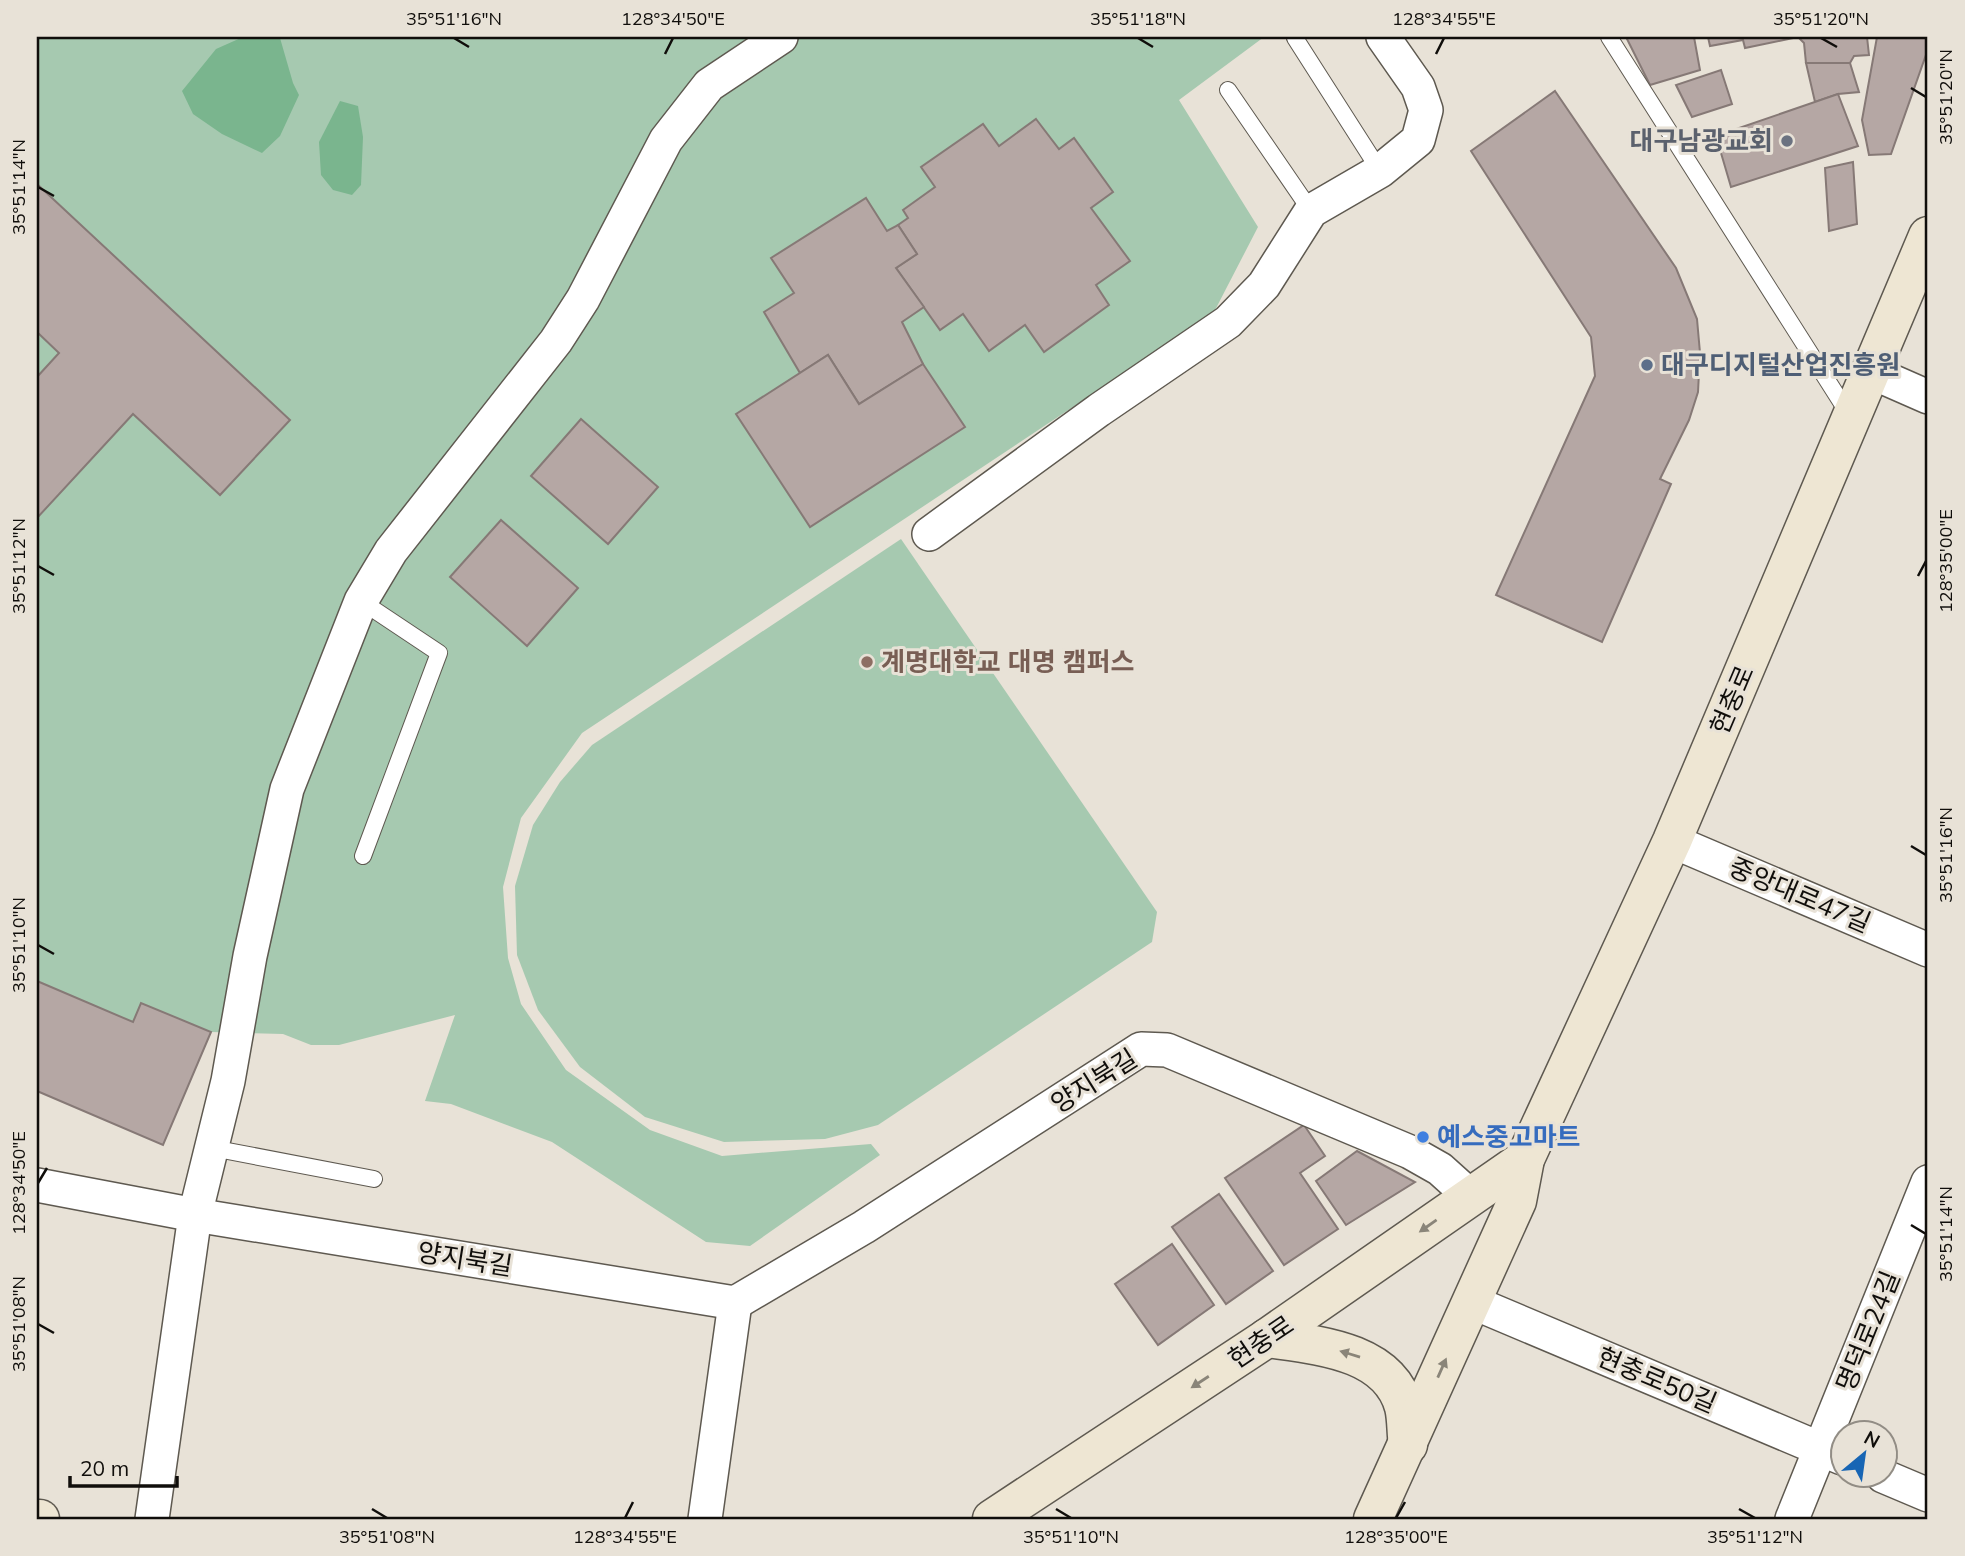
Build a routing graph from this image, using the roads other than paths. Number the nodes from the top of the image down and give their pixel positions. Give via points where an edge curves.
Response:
1 (781, 37) edge
2 (1383, 37) edge
3 (1609, 37) edge
4 (1295, 38) edge
5 (1228, 90) dead end
6 (1380, 171) junction
7 (1311, 211) junction
8 (1928, 236) edge
9 (1871, 372) junction
10 (1928, 397) edge
11 (1852, 418) junction
12 (929, 534) dead end
13 (361, 601) junction
14 (1672, 841) junction
15 (363, 856) dead end
16 (1928, 950) edge
17 (212, 1148) junction
18 (1525, 1159) junction
19 (374, 1179) dead end
20 (1928, 1182) edge
21 (37, 1185) edge
22 (1471, 1196) junction
23 (195, 1215) junction
24 (1472, 1302) junction
25 (735, 1303) junction
26 (1267, 1338) junction
27 (1843, 1420) edge
28 (1408, 1445) junction
29 (1828, 1453) edge
30 (1828, 1459) edge
31 (1898, 1482) edge
32 (1928, 1495) edge
33 (152, 1519) edge
34 (705, 1519) edge
35 (992, 1519) edge
36 (1373, 1519) edge
37 (1792, 1519) edge

1 - 13 street via 709,85 666,141 556,341 391,551
2 - 6 street via 1418,87 1426,110 1418,140
3 - 11 lane
4 - 6 lane
5 - 7 lane
6 - 7 street
7 - 12 street via 1264,285 1227,322
8 - 9 main road, 현충로
9 - 10 street
9 - 11 main road, 현충로
11 - 14 main road, 현충로
13 - 15 lane via 439,653
13 - 17 street via 287,789
14 - 16 street, 중앙대로47길
14 - 18 main road, 현충로
17 - 19 lane
17 - 23 street
18 - 22 main road, 현충로
18 - 24 main road, 현충로 via 1517,1201
20 - 27 street, 명덕로24길
21 - 23 street, 양지북길
22 - 25 street, 양지북길 via 1440,1169 1410,1152 1167,1050 1141,1049 864,1227
22 -> 26 main road, 현충로
23 - 25 street, 양지북길
23 - 33 street
28 -> 24 main road, 현충로
24 - 29 street, 현충로50길
25 - 34 street
28 -> 26 main road via 1404,1407 1389,1378 1362,1358 1321,1345
26 -> 35 main road, 현충로
28 - 36 main road, 현충로
30 - 37 street, 명덕로24길
31 - 32 street

